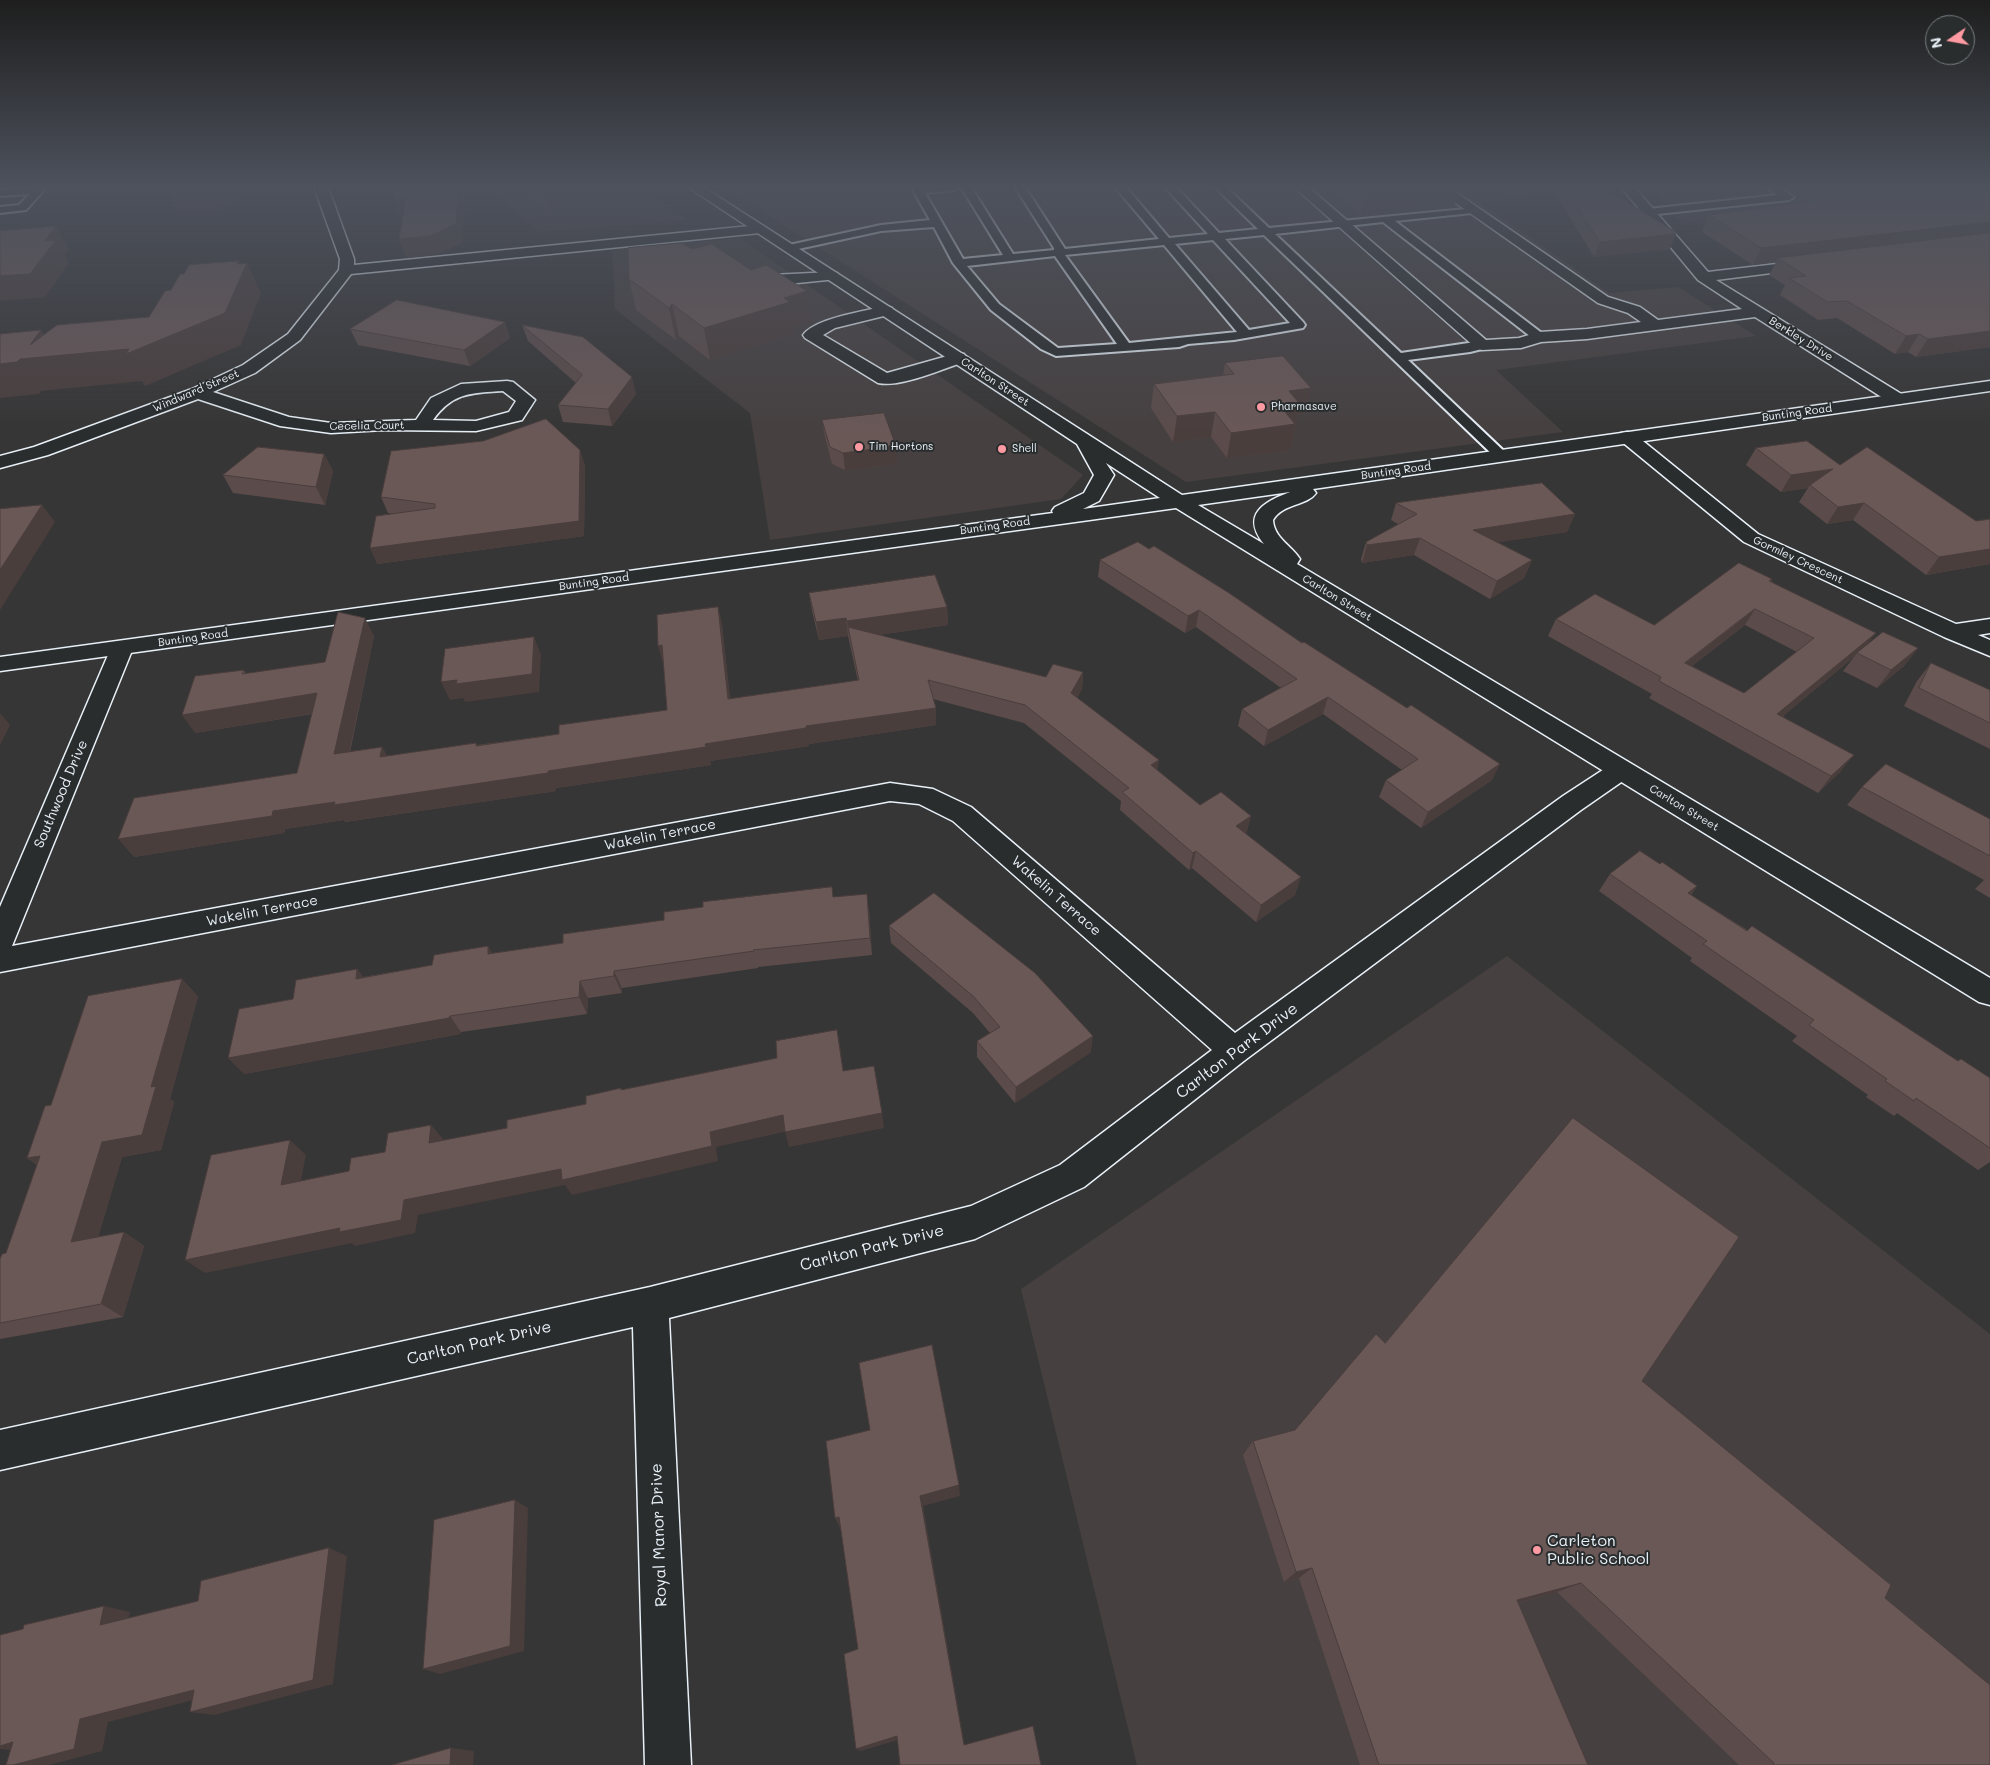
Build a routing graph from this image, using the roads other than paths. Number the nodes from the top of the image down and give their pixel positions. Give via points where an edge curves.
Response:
1 (342, 269) edge
2 (822, 269) edge
3 (963, 269) edge
4 (1070, 269) edge
5 (1191, 269) edge
6 (1246, 269) edge
7 (1305, 269) edge
8 (1394, 269) edge
9 (1451, 269) edge
10 (1558, 269) edge
11 (1697, 269) edge
12 (1768, 269) edge
13 (735, 275) edge
14 (832, 276) junction
15 (1703, 277) junction
16 (886, 311) junction
17 (1758, 312) junction
18 (1655, 325) junction
19 (1245, 333) junction
20 (1539, 337) junction
21 (1482, 345) junction
22 (1125, 346) junction
23 (1398, 357) junction
24 (958, 358) junction
25 (1990, 386) edge
26 (198, 393) junction
27 (1897, 399) junction
28 (421, 425) junction
29 (1627, 437) junction
30 (1084, 440) junction
31 (1501, 455) junction
32 (0, 462) edge
33 (1342, 478) junction
34 (1178, 501) junction
35 (1042, 520) junction
36 (1312, 582) junction
37 (1990, 626) edge
38 (1952, 632) junction
39 (122, 648) junction
40 (1990, 649) edge
41 (0, 664) edge
42 (1621, 770) junction
43 (0, 941) edge
44 (0, 960) edge
45 (1990, 993) edge
46 (1234, 1052) junction
47 (650, 1304) junction
48 (0, 1450) edge
49 (668, 1765) edge

1 - 26 street, Windward Street via 294,338 249,369
2 - 14 street, Carlton Street
3 - 22 lane via 995,307 1056,352
4 - 22 lane
5 - 19 lane
6 - 19 lane via 1298,325
7 - 23 lane
8 - 21 street
9 - 20 lane
10 - 18 street via 1603,300 1634,310
11 - 15 street, Berkley Drive
12 - 15 street
13 - 14 street via 758,282
14 - 16 street, Carlton Street
15 - 17 street, Berkley Drive
16 - 24 street, Carlton Street
16 - 24 street via 829,325 812,335 884,379
17 - 18 street
17 - 27 street, Berkley Drive
18 - 20 street
19 - 22 lane via 1179,343
20 - 21 street via 1520,343
21 - 23 lane
23 - 31 lane
24 - 30 street, Carlton Street
25 - 27 street, Bunting Road
26 - 28 street, Cecelia Court via 286,422 331,428
26 - 32 street, Windward Street via 41,451
27 - 29 street, Bunting Road
28 - 28 street, Cecelia Court via 476,426 516,416 526,400 506,386 467,388 437,402
29 - 31 street, Bunting Road
29 - 38 street, Gormley Crescent via 1751,538
30 - 34 street, Carlton Street
30 - 35 street via 1104,475 1092,497
31 - 33 street, Bunting Road
33 - 34 street, Bunting Road
33 - 36 street via 1274,505 1263,518 1267,535
34 - 35 street, Bunting Road
34 - 36 street, Carlton Street
35 - 39 street, Bunting Road
36 - 42 street, Carlton Street
37 - 38 street
38 - 40 street, Gormley Crescent
39 - 41 street, Bunting Road
39 - 43 street, Southwood Drive
42 - 45 street, Carlton Street
42 - 46 street, Carlton Park Drive
44 - 46 street, Wakelin Terrace via 890,792 924,795 962,814
46 - 47 street, Carlton Park Drive via 1072,1176 975,1222
47 - 48 street, Carlton Park Drive
47 - 49 street, Royal Manor Drive

